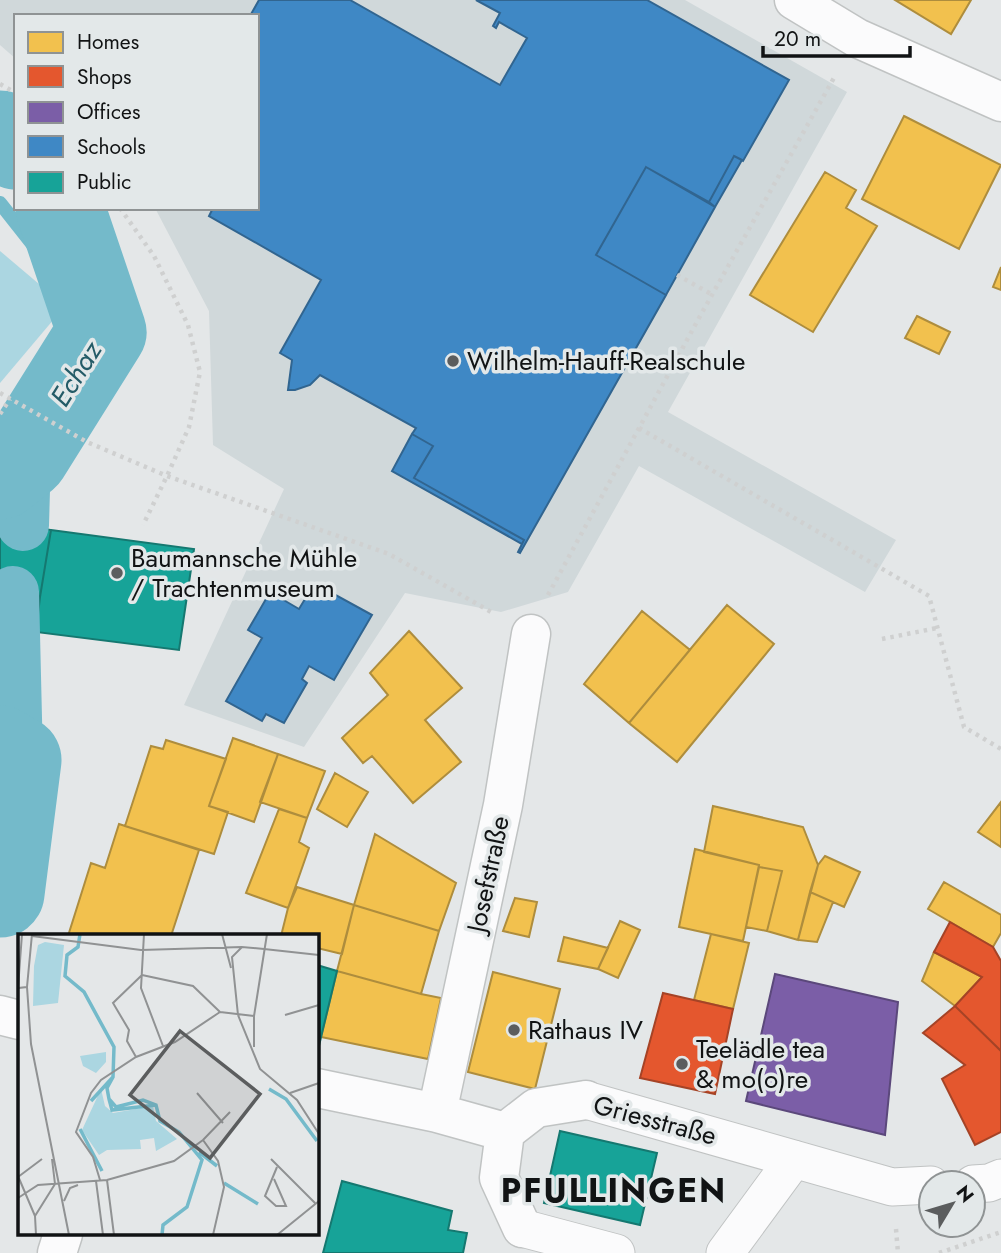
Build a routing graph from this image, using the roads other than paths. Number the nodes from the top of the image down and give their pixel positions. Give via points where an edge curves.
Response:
1 (794, 0) edge
2 (1001, 102) edge
3 (531, 634) road end
4 (0, 1015) edge
5 (18, 1020) edge
6 (318, 1088) edge
7 (586, 1100) joint
8 (438, 1113) junction
9 (505, 1132) junction
10 (794, 1159) junction
11 (917, 1186) edge
12 (522, 1228) joint
13 (62, 1236) edge
14 (57, 1253) edge
15 (616, 1253) edge
16 (725, 1253) edge

1 - 2 street via 857,38
3 - 8 street, Josefstraße via 503,805
4 - 5 street
6 - 8 street
7 - 9 street, Griesstraße via 536,1108
7 - 10 street, Griesstraße
8 - 9 street
9 - 12 street via 499,1178
10 - 11 street, Griesstraße via 892,1187
10 - 16 street
12 - 15 street
13 - 14 street

